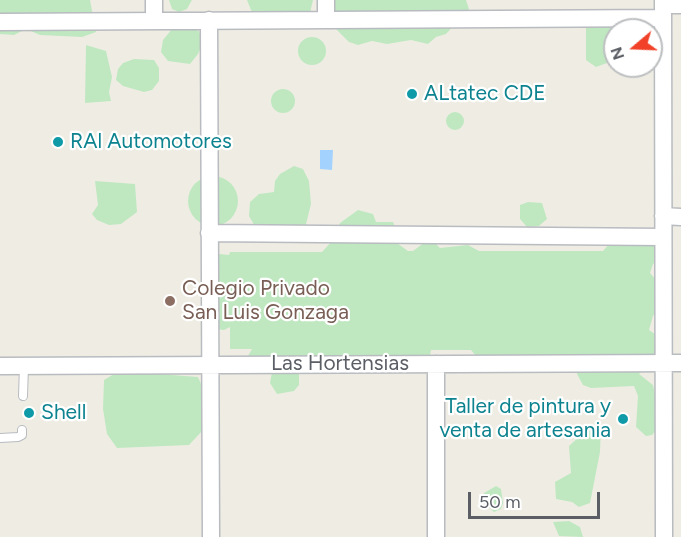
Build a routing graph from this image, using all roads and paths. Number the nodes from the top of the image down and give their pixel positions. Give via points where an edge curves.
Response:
1 (154, 0) edge
2 (326, 0) edge
3 (681, 5) edge
4 (663, 7) edge
5 (209, 20) junction
6 (326, 20) junction
7 (154, 21) junction
8 (0, 22) edge
9 (663, 216) junction
10 (681, 217) edge
11 (209, 233) junction
12 (663, 237) junction
13 (664, 363) junction
14 (681, 363) edge
15 (436, 364) junction
16 (209, 365) junction
17 (0, 366) edge
18 (24, 366) junction
19 (23, 396) dead end
20 (22, 430) dead end
21 (0, 438) edge
22 (211, 537) edge
23 (436, 537) edge
24 (664, 537) edge

1 - 7 street
2 - 6 street
3 - 4 street
4 - 6 street
4 - 9 street
5 - 6 street
5 - 7 street
5 - 11 street
7 - 8 street
9 - 10 street
9 - 12 street
11 - 12 street
11 - 16 street
12 - 13 street
13 - 14 street, Las Hortensias
13 - 15 street, Las Hortensias
13 - 24 street
15 - 16 street, Las Hortensias
15 - 23 street
16 - 18 street, Las Hortensias
16 - 22 street
17 - 18 street, Las Hortensias
18 - 19 lane
20 - 21 lane via 18,437

